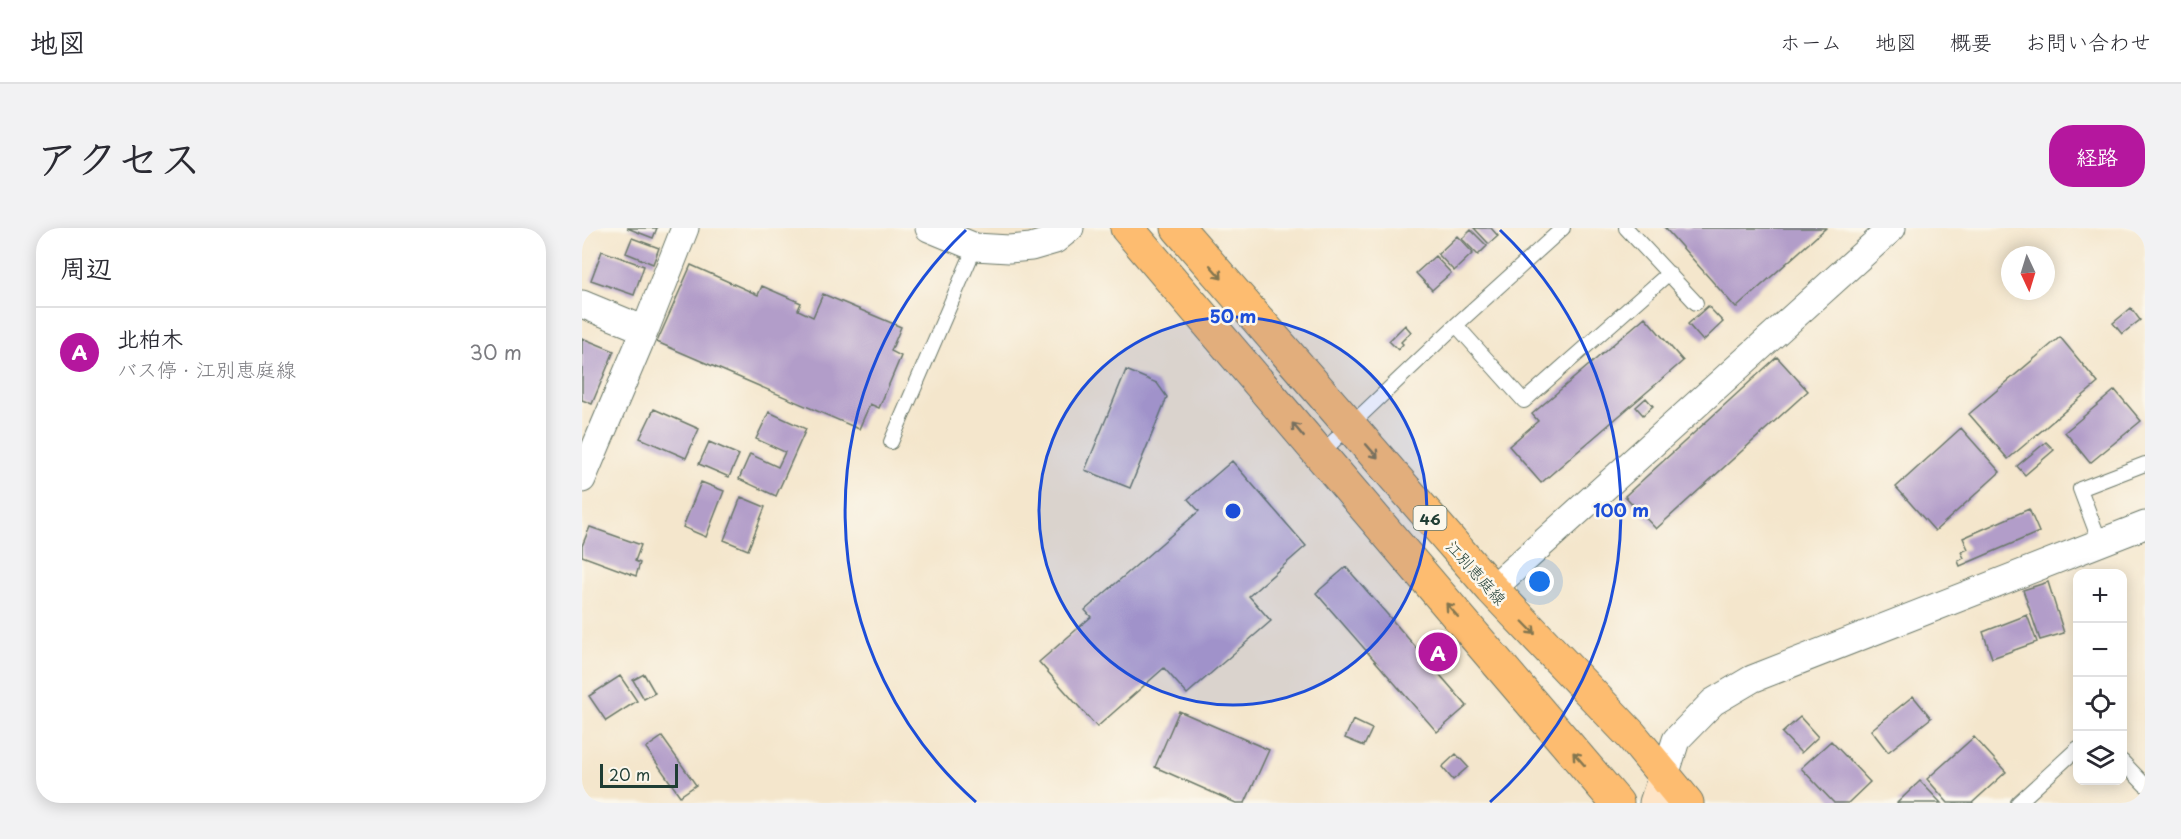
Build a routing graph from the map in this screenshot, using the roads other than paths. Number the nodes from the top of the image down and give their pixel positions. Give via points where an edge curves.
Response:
1 (685, 228) edge
2 (929, 228) edge
3 (1070, 228) edge
4 (1127, 228) edge
5 (1178, 228) edge
6 (1563, 228) edge
7 (1626, 228) edge
8 (1892, 228) edge
9 (975, 247) junction
10 (1669, 273) junction
11 (1696, 303) dead end
12 (582, 304) edge
13 (1456, 325) junction
14 (645, 330) junction
15 (1350, 426) junction
16 (891, 442) dead end
17 (1319, 455) junction
18 (2145, 464) edge
19 (582, 479) edge
20 (2145, 525) edge
21 (2100, 542) junction
22 (1492, 589) junction
23 (2073, 753) edge
24 (2127, 766) edge
25 (2145, 785) edge
26 (1661, 790) edge
27 (1617, 803) edge
28 (1687, 803) edge
29 (2018, 803) edge

1 - 14 street
2 - 9 street
3 - 9 street via 1055,240 1031,247
17 -> 4 main road, 46
5 -> 15 main road, 江別恵庭線 / 46
6 - 13 lane
7 - 10 lane
8 - 22 street
9 - 16 lane
10 - 11 lane
10 - 13 lane via 1524,401
12 - 14 street
13 - 15 lane
14 - 19 street
15 - 17 lane
15 -> 22 main road, 江別恵庭線 / 46
27 -> 17 main road, 46
18 - 21 lane via 2080,489
20 - 21 street
21 - 26 street via 1752,679 1713,702 1676,740
22 -> 26 main road, 江別恵庭線 / 46 via 1631,735
23 - 29 lane
24 - 25 lane
26 - 28 main road, 江別恵庭線 / 46

